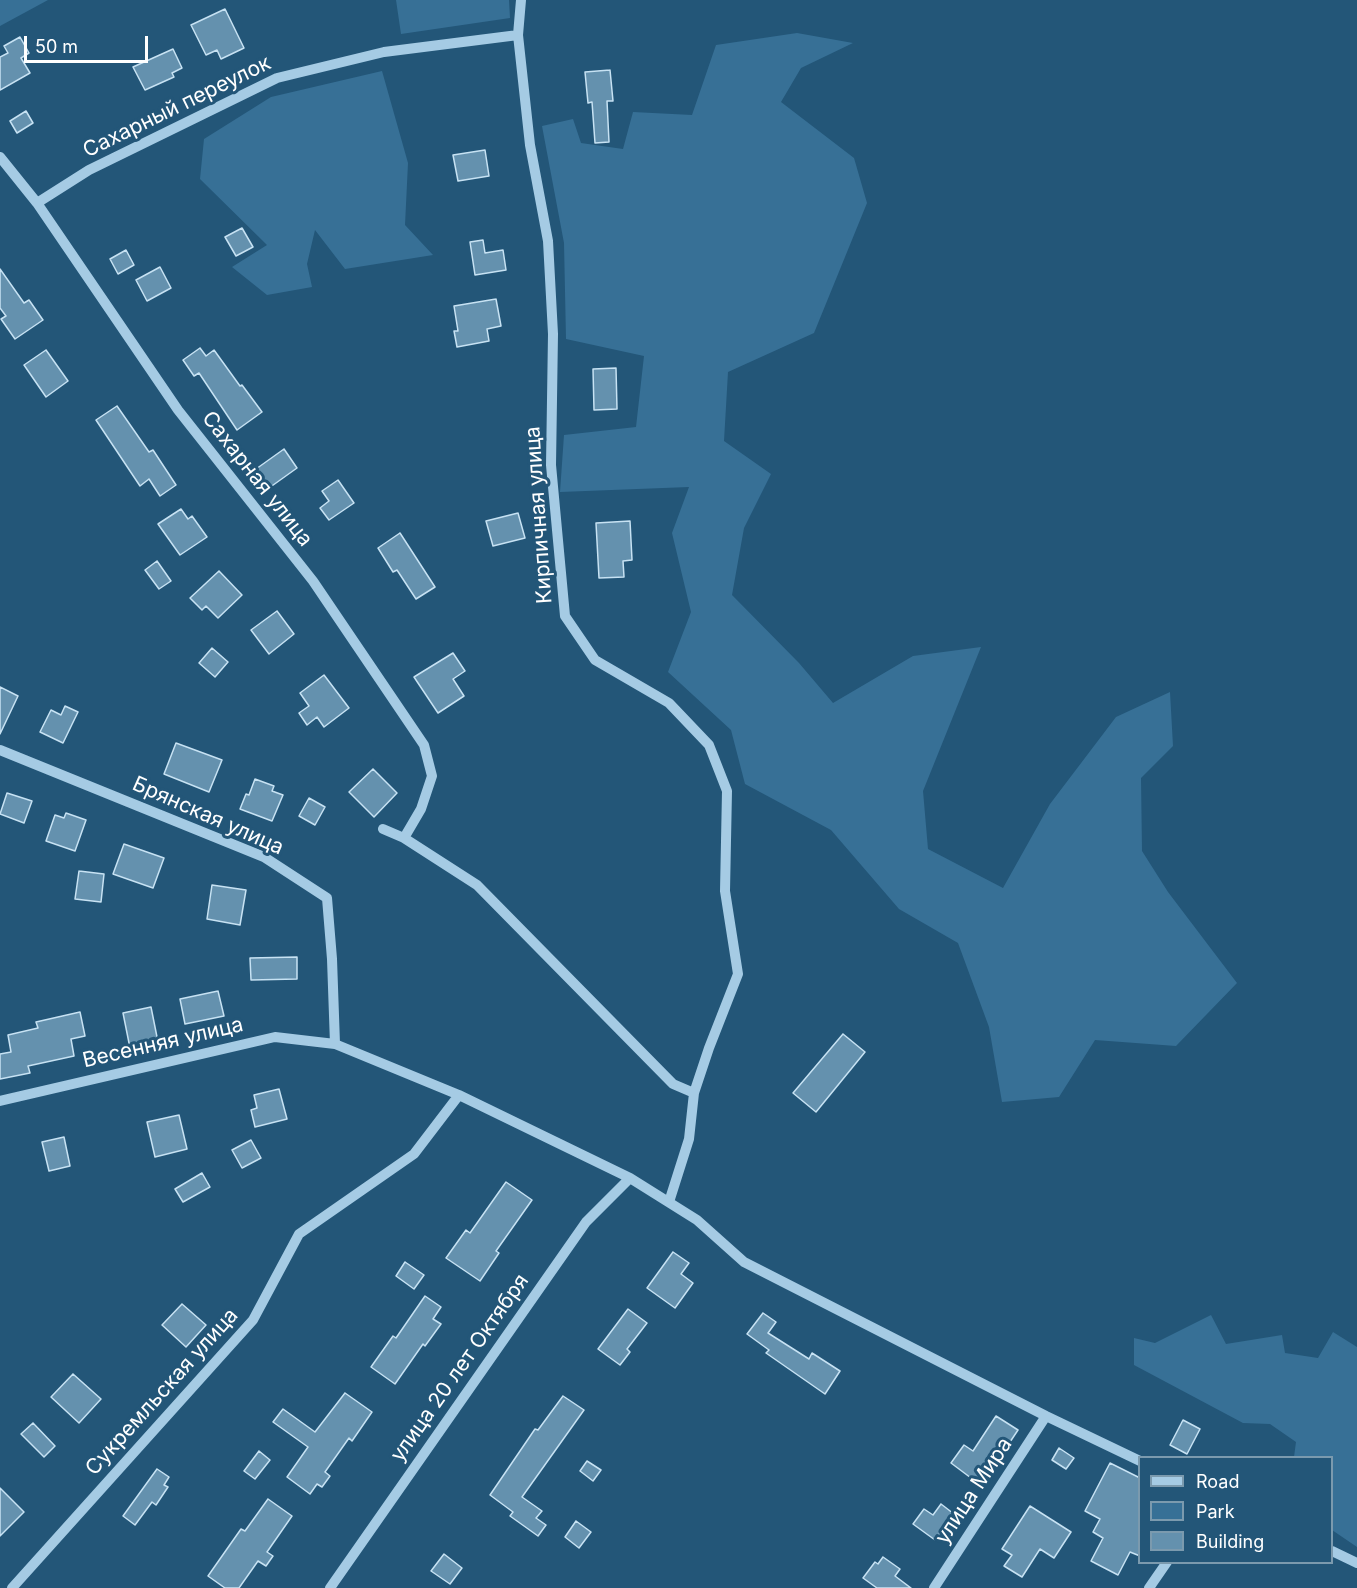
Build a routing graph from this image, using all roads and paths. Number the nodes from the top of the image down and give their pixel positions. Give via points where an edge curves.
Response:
1 (521, 0) edge
2 (518, 35) junction
3 (0, 157) edge
4 (37, 203) junction
5 (0, 750) edge
6 (383, 829) dead end
7 (404, 838) junction
8 (335, 1044) junction
9 (694, 1093) junction
10 (459, 1095) junction
11 (0, 1101) edge
12 (630, 1178) junction
13 (669, 1202) junction
14 (1046, 1416) junction
15 (1138, 1460) edge
16 (1333, 1551) edge
17 (1357, 1563) edge
18 (1166, 1564) edge
19 (12, 1588) edge
20 (330, 1588) edge
21 (934, 1588) edge
22 (1149, 1588) edge

1 - 2 street, Кирпичная улица
2 - 4 street, Сахарный переулок via 384,52 277,78 89,170
2 - 9 street, Кирпичная улица via 530,145 548,241 553,334 551,465 565,616 595,660 669,703 709,745 727,791 725,891 738,974
3 - 4 street, Сахарная улица
4 - 7 street, Сахарная улица via 178,410 313,581 424,746 432,776 421,809
5 - 8 street, Брянская улица via 264,857 327,898
6 - 7 street
7 - 9 street via 477,885 673,1084
8 - 10 street, Весенняя улица
8 - 11 street, Весенняя улица via 275,1037
9 - 13 street, Кирпичная улица via 689,1139
10 - 12 street, Весенняя улица
10 - 19 street, Сукремльская улица via 414,1154 299,1234 253,1320
12 - 13 street, Весенняя улица
12 - 20 street, улица 20 лет Октября via 586,1222
13 - 14 street, Весенняя улица via 697,1220 744,1262
14 - 15 street, Весенняя улица
14 - 21 street, улица Мира
16 - 17 street
18 - 22 street

